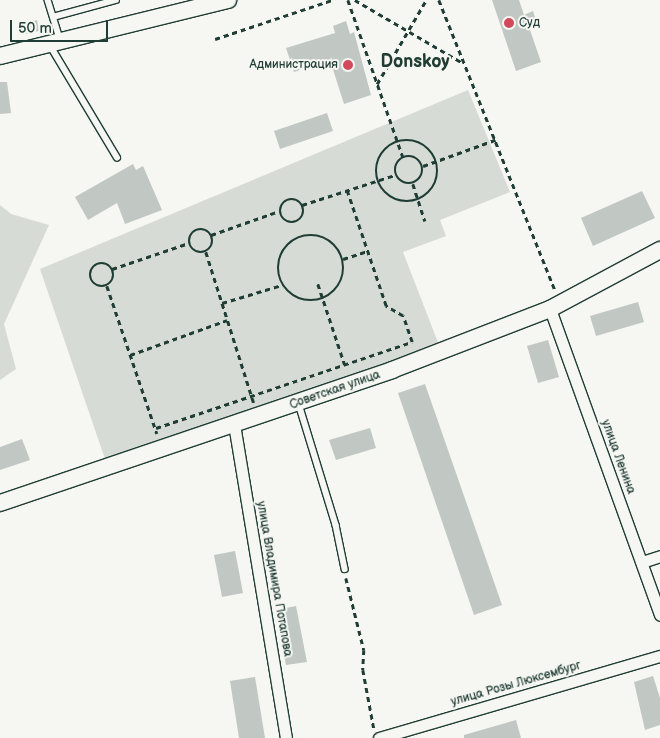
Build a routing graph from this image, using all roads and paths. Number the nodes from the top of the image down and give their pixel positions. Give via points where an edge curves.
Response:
1 (48, 0) edge
2 (116, 0) edge
3 (228, 0) edge
4 (332, 0) edge
5 (348, 0) edge
6 (354, 0) edge
7 (426, 0) edge
8 (439, 0) edge
9 (101, 2) edge
10 (53, 17) junction
11 (408, 31) junction
12 (215, 39) dead end
13 (55, 43) junction
14 (0, 56) edge
15 (464, 64) junction
16 (377, 84) junction
17 (495, 140) junction
18 (397, 142) junction
19 (117, 157) dead end
20 (403, 157) junction
21 (437, 161) junction
22 (423, 166) junction
23 (395, 175) junction
24 (378, 181) junction
25 (413, 184) junction
26 (347, 191) junction
27 (418, 200) junction
28 (302, 205) junction
29 (279, 211) junction
30 (425, 220) dead end
31 (211, 235) junction
32 (189, 243) junction
33 (660, 250) edge
34 (367, 251) junction
35 (206, 252) junction
36 (343, 259) junction
37 (112, 269) junction
38 (318, 284) dead end
39 (282, 285) junction
40 (107, 286) junction
41 (322, 299) junction
42 (222, 303) junction
43 (555, 306) junction
44 (227, 320) junction
45 (130, 355) junction
46 (345, 365) junction
47 (252, 396) junction
48 (299, 402) junction
49 (258, 416) junction
50 (234, 424) junction
51 (156, 428) junction
52 (162, 448) junction
53 (0, 503) edge
54 (660, 556) edge
55 (642, 562) junction
56 (345, 569) joint
57 (660, 615) edge
58 (660, 656) edge
59 (286, 738) edge
60 (377, 738) edge

1 - 10 lane
2 - 9 lane
3 - 13 street
4 - 12 path
5 - 16 path
6 - 11 path
7 - 11 path
8 - 15 path
9 - 10 lane
10 - 13 lane
11 - 15 path
11 - 16 path
13 - 14 street
13 - 19 lane
15 - 17 path
16 - 18 path
17 - 21 path
17 - 43 path
18 - 20 path
18 - 21 path via 421,143
18 - 24 path via 379,157
20 - 22 path via 413,156
20 - 23 path via 396,164
21 - 22 path
21 - 27 path via 435,184
22 - 25 path via 420,179
23 - 24 path
23 - 25 path via 402,183
24 - 26 path
24 - 27 path via 394,199
25 - 27 path
26 - 28 path
26 - 34 path
27 - 30 path
28 - 29 path via 288,200
28 - 29 path via 304,213 296,222 285,222
29 - 31 path
31 - 32 path via 197,229
31 - 35 path via 211,246
32 - 35 path via 194,251
32 - 37 path
33 - 43 street, Советская улица
34 - 36 path
34 - 46 path via 386,306 403,316 412,342
35 - 42 path
36 - 39 path via 326,238 315,234 294,239 277,263
36 - 41 path via 338,288
37 - 40 path via 113,281
37 - 40 path via 102,263 91,271 95,285
38 - 41 path
39 - 41 path via 296,298
39 - 42 path
40 - 45 path
41 - 46 path
42 - 44 path
43 - 48 street, Советская улица
43 - 55 street, улица Ленина
44 - 45 path
44 - 47 path
45 - 51 path
46 - 47 path
47 - 49 path
47 - 51 path
48 - 49 street, Советская улица
48 - 56 lane via 336,525
49 - 50 street, Советская улица
50 - 52 street, Советская улица
50 - 59 street, улица Владимира Потапова
51 - 52 path
52 - 53 street, Советская улица
54 - 55 street
55 - 57 street, улица Ленина
56 - 60 path via 364,650 363,670
58 - 60 street, улица Розы Люксембург

